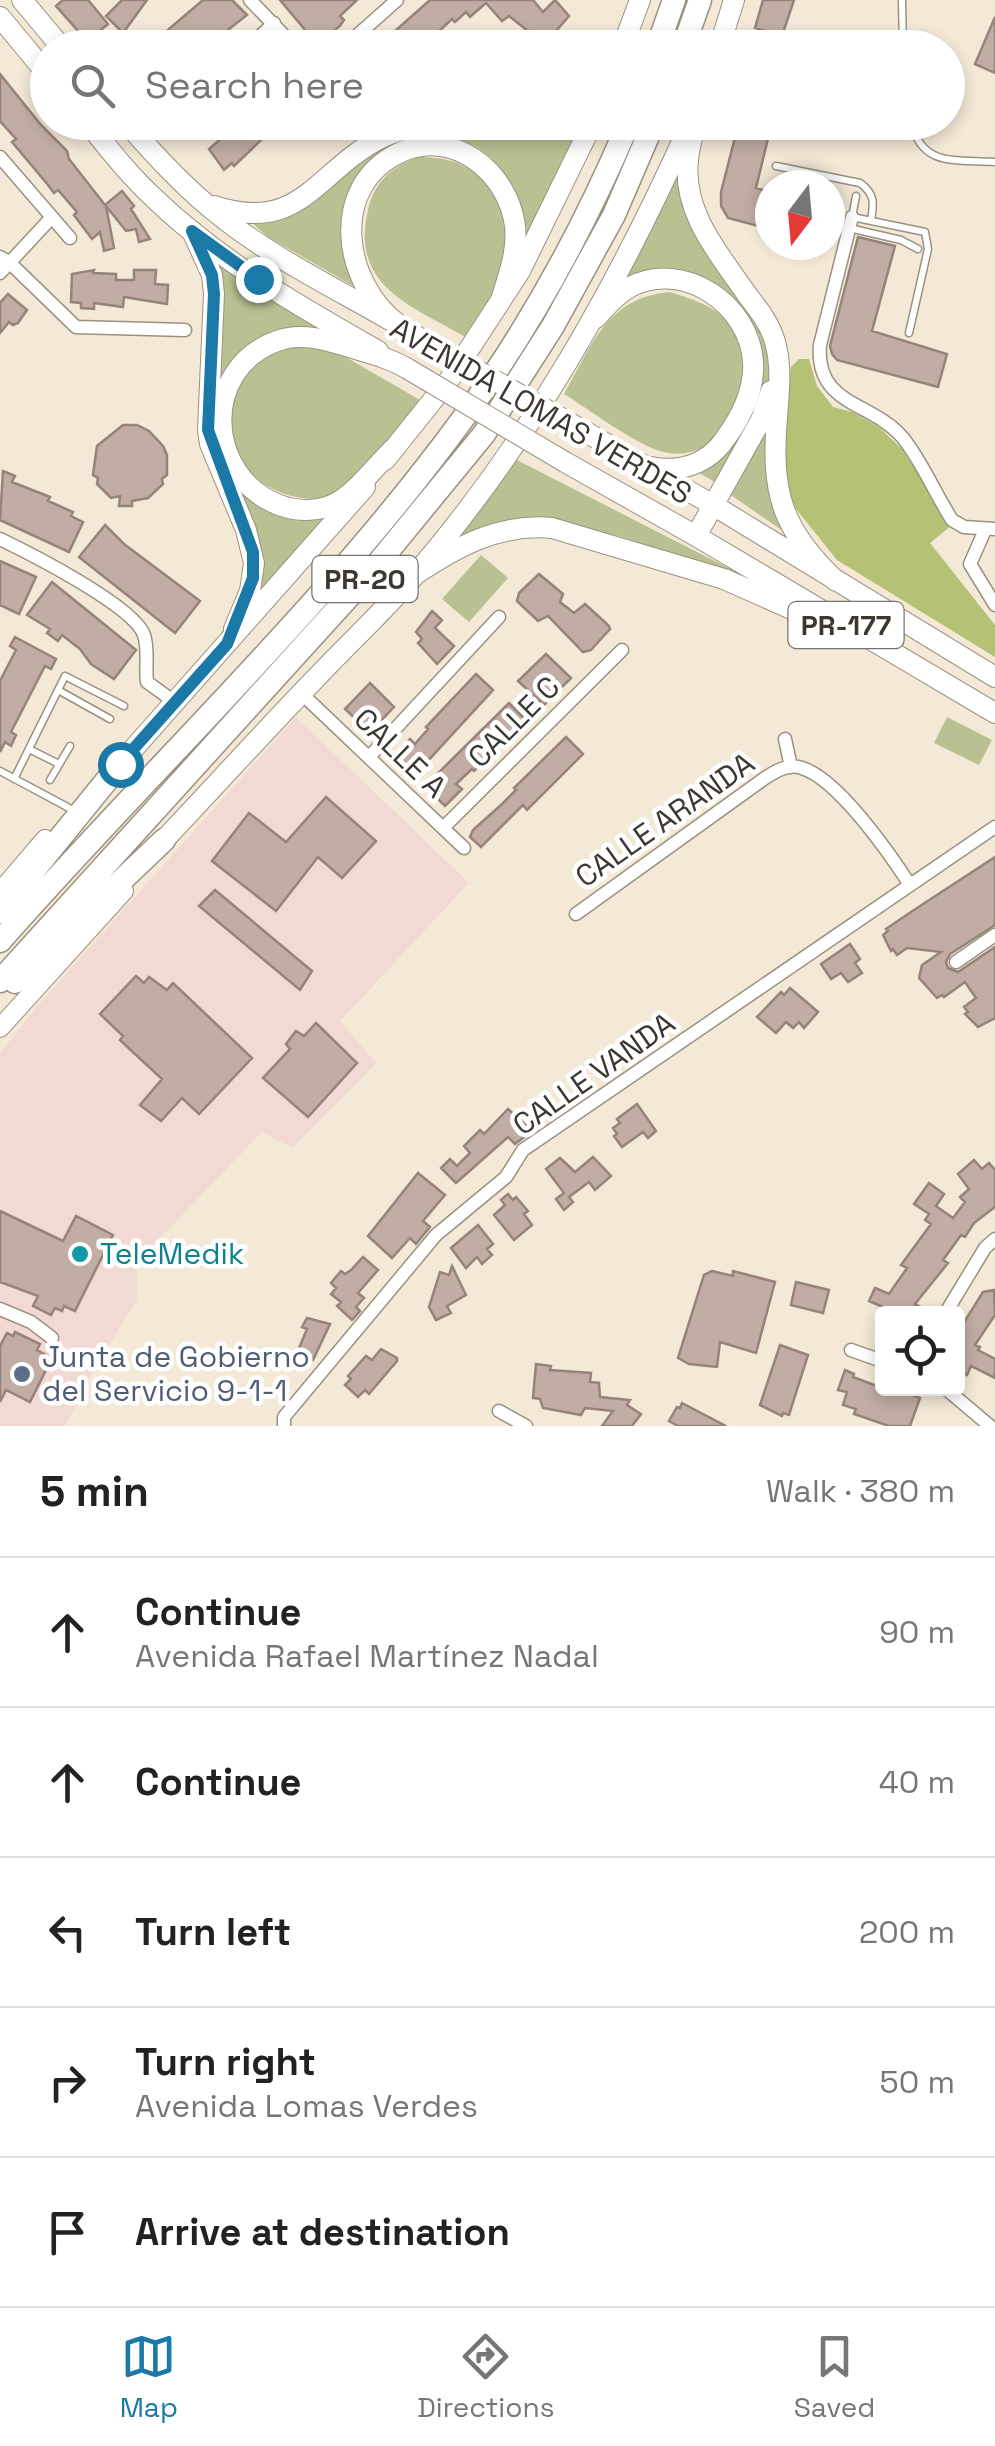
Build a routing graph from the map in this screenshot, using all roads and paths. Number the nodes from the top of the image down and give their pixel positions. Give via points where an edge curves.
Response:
1 (22, 0) edge
2 (250, 0) edge
3 (397, 0) edge
4 (640, 0) edge
5 (674, 0) edge
6 (700, 0) edge
7 (734, 0) edge
8 (902, 0) edge
9 (0, 17) edge
10 (274, 23) junction
11 (47, 30) edge
12 (267, 30) edge
13 (280, 30) edge
14 (363, 30) edge
15 (629, 30) edge
16 (663, 30) edge
17 (690, 30) edge
18 (724, 30) edge
19 (903, 30) edge
20 (30, 53) edge
21 (102, 140) edge
22 (144, 140) edge
23 (379, 140) edge
24 (584, 140) edge
25 (619, 140) edge
26 (646, 140) edge
27 (684, 140) edge
28 (691, 140) edge
29 (916, 140) edge
30 (0, 157) edge
31 (995, 162) edge
32 (776, 166) dead end
33 (856, 196) dead end
34 (205, 203) junction
35 (52, 217) junction
36 (871, 220) junction
37 (850, 222) junction
38 (192, 231) junction
39 (70, 238) dead end
40 (918, 249) dead end
41 (3, 264) edge
42 (501, 300) junction
43 (596, 318) junction
44 (396, 324) junction
45 (185, 330) dead end
46 (909, 333) dead end
47 (778, 362) junction
48 (403, 366) junction
49 (393, 450) junction
50 (645, 466) junction
51 (713, 505) junction
52 (990, 530) edge
53 (696, 536) junction
54 (0, 539) edge
55 (414, 576) junction
56 (836, 581) junction
57 (995, 606) edge
58 (500, 617) dead end
59 (871, 640) junction
60 (227, 644) junction
61 (622, 650) dead end
62 (995, 677) edge
63 (58, 690) junction
64 (302, 693) junction
65 (176, 703) junction
66 (124, 706) dead end
67 (995, 713) edge
68 (110, 719) dead end
69 (784, 740) dead end
70 (70, 746) dead end
71 (29, 749) junction
72 (368, 757) junction
73 (59, 764) junction
74 (120, 764) junction
75 (791, 767) junction
76 (0, 771) edge
77 (14, 778) junction
78 (50, 780) dead end
79 (71, 809) junction
80 (995, 827) edge
81 (443, 828) junction
82 (164, 840) junction
83 (464, 848) dead end
84 (910, 885) junction
85 (0, 892) edge
86 (0, 912) edge
87 (576, 914) dead end
88 (995, 934) edge
89 (0, 941) edge
90 (956, 962) dead end
91 (0, 982) edge
92 (0, 994) edge
93 (0, 1028) edge
94 (992, 1248) edge
95 (951, 1306) edge
96 (0, 1309) edge
97 (52, 1338) dead end
98 (852, 1350) dead end
99 (875, 1358) edge
100 (954, 1396) edge
101 (499, 1412) dead end
102 (284, 1426) edge
103 (526, 1426) edge
104 (990, 1426) edge

1 - 11 main road
2 - 10 street
3 - 14 street
4 - 15 main road
5 - 16 highway
6 - 17 highway
7 - 18 main road
8 - 19 lane
9 - 20 main road
10 - 12 street
10 - 13 street
21 - 38 main road, AVENIDA LOMAS VERDES / PR-177
22 - 34 main road, AVENIDA LOMAS VERDES / PR-177
23 - 34 main road via 281,210 235,213
24 - 42 main road
25 - 89 highway, PR-20 via 566,252 462,420 346,563
26 - 91 highway, PR-20 via 553,326 484,434 370,574
27 - 43 main road
28 - 47 main road via 693,205 772,330
29 - 31 lane via 936,158
30 - 35 street
32 - 36 lane via 860,183 874,202
33 - 37 lane
34 - 44 main road, AVENIDA LOMAS VERDES / PR-177 via 250,238
35 - 39 street
35 - 41 street
36 - 37 lane
36 - 46 lane via 924,232 928,249
37 - 40 lane
37 - 52 street via 820,345 823,378 904,439 952,520
38 - 48 main road, AVENIDA LOMAS VERDES / PR-177
38 - 60 main road via 214,294 208,430 254,563 250,591
41 - 45 street via 76,327
42 - 44 main road via 516,228 502,187 468,153 418,146 370,175 350,229 355,266
42 - 49 main road
43 - 50 main road via 630,288 678,280 714,294 747,334 753,363 749,395 721,446 686,467
43 - 55 main road via 498,469
44 - 50 main road, AVENIDA LOMAS VERDES / PR-177, bridge
47 - 51 main road via 761,420
47 - 56 main road via 777,493 795,534
48 - 49 main road via 322,339 278,340 240,368 221,424 230,465 248,486 300,510 342,500
48 - 53 main road, AVENIDA LOMAS VERDES / PR-177, bridge
49 - 60 main road
50 - 51 main road, AVENIDA LOMAS VERDES / PR-177
51 - 53 main road
51 - 56 main road, AVENIDA LOMAS VERDES / PR-177
52 - 57 street via 970,564
53 - 59 main road, AVENIDA LOMAS VERDES / PR-177
54 - 65 street via 72,574 140,627 146,673
55 - 59 main road via 492,533 552,528 724,579
55 - 64 main road
56 - 62 main road, AVENIDA LOMAS VERDES / PR-177
58 - 72 street
59 - 67 main road, AVENIDA LOMAS VERDES / PR-177
60 - 65 main road
61 - 81 street, CALLE C
63 - 66 lane via 65,676
63 - 68 lane
63 - 71 lane
64 - 72 street, CALLE A
64 - 82 main road
65 - 74 main road
69 - 75 street
70 - 73 lane
71 - 73 lane
71 - 77 lane
72 - 81 street, CALLE A
73 - 78 lane
74 - 79 main road
74 - 86 highway
75 - 84 street, CALLE ARANDA via 826,781
75 - 87 street, CALLE ARANDA via 765,778
76 - 77 lane
77 - 79 lane
79 - 85 main road
80 - 84 street, CALLE VANDA
81 - 83 street, CALLE A
82 - 92 highway
82 - 93 main road
84 - 102 street, CALLE VANDA via 523,1150 506,1177 436,1235 284,1417
88 - 90 street
94 - 95 street
96 - 97 street
98 - 99 street
100 - 104 street
101 - 103 street

